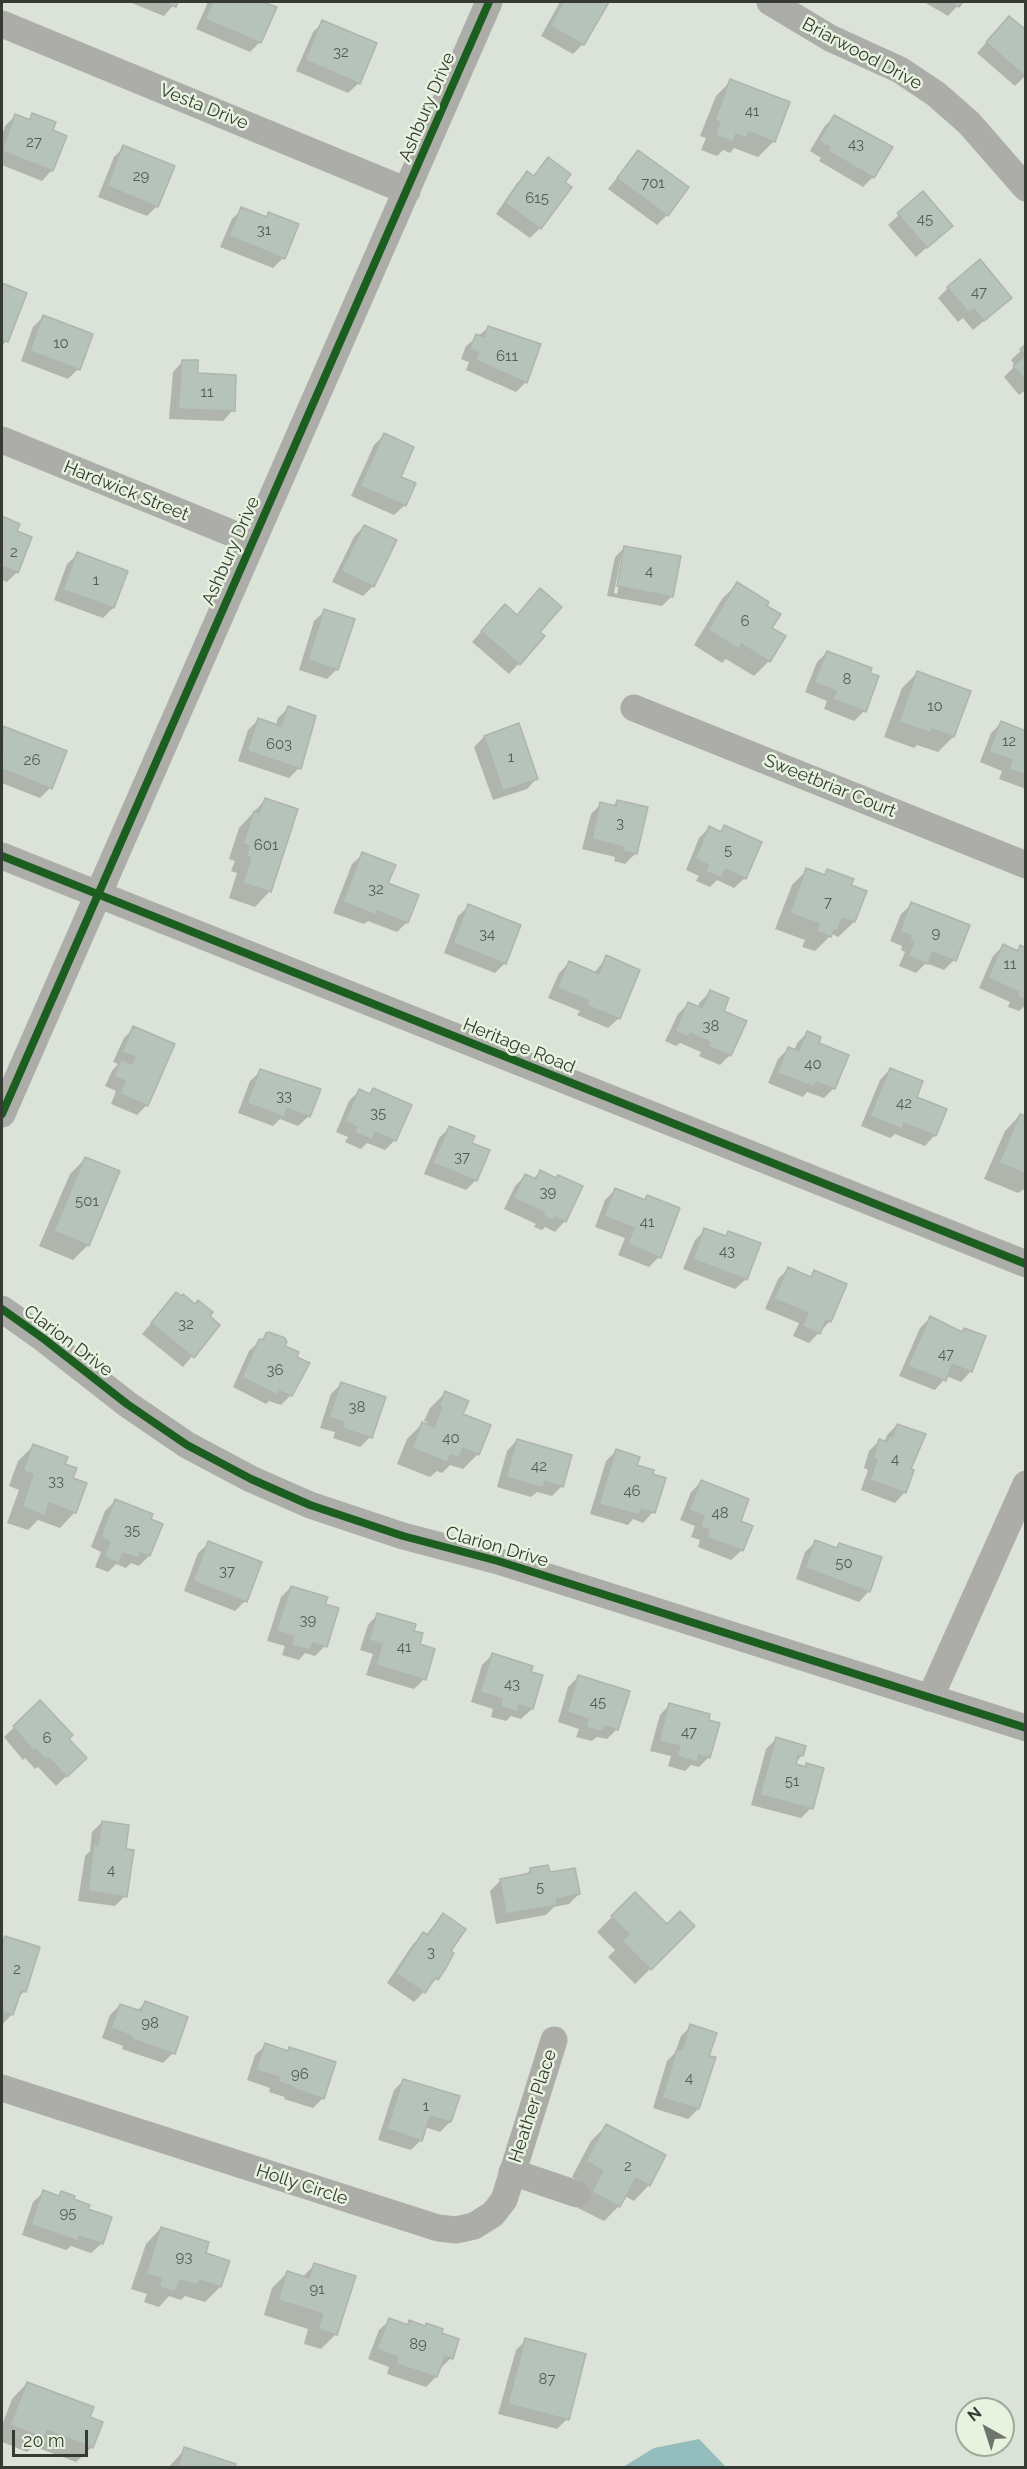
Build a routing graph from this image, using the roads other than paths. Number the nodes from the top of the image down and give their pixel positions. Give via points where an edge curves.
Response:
1 (489, 2) edge
2 (770, 2) edge
3 (2, 24) edge
4 (1026, 188) edge
5 (407, 191) junction
6 (2, 440) edge
7 (251, 542) junction
8 (634, 708) dead end
9 (2, 855) edge
10 (1026, 865) edge
11 (99, 895) junction
12 (2, 1114) edge
13 (1026, 1264) edge
14 (2, 1309) edge
15 (1026, 1484) edge
16 (930, 1698) junction
17 (1026, 1728) edge
18 (554, 2040) dead end
19 (2, 2088) edge
20 (512, 2172) junction
21 (577, 2194) dead end

1 - 5 street, Ashbury Drive
2 - 4 street, Briarwood Drive via 830,38 900,70 936,94 969,123
3 - 5 street, Vesta Drive
5 - 7 street, Ashbury Drive
6 - 7 street, Hardwick Street
7 - 11 street, Ashbury Drive
8 - 10 street, Sweetbriar Court
9 - 11 street, Heritage Road
11 - 12 street, Ashbury Drive
11 - 13 street, Heritage Road
14 - 16 street, Clarion Drive via 188,1445 251,1479 310,1504
15 - 16 street
16 - 17 street, Clarion Drive
18 - 20 street, Heather Place
19 - 20 street, Holly Circle via 438,2228 474,2226 493,2214 504,2200
20 - 21 street

